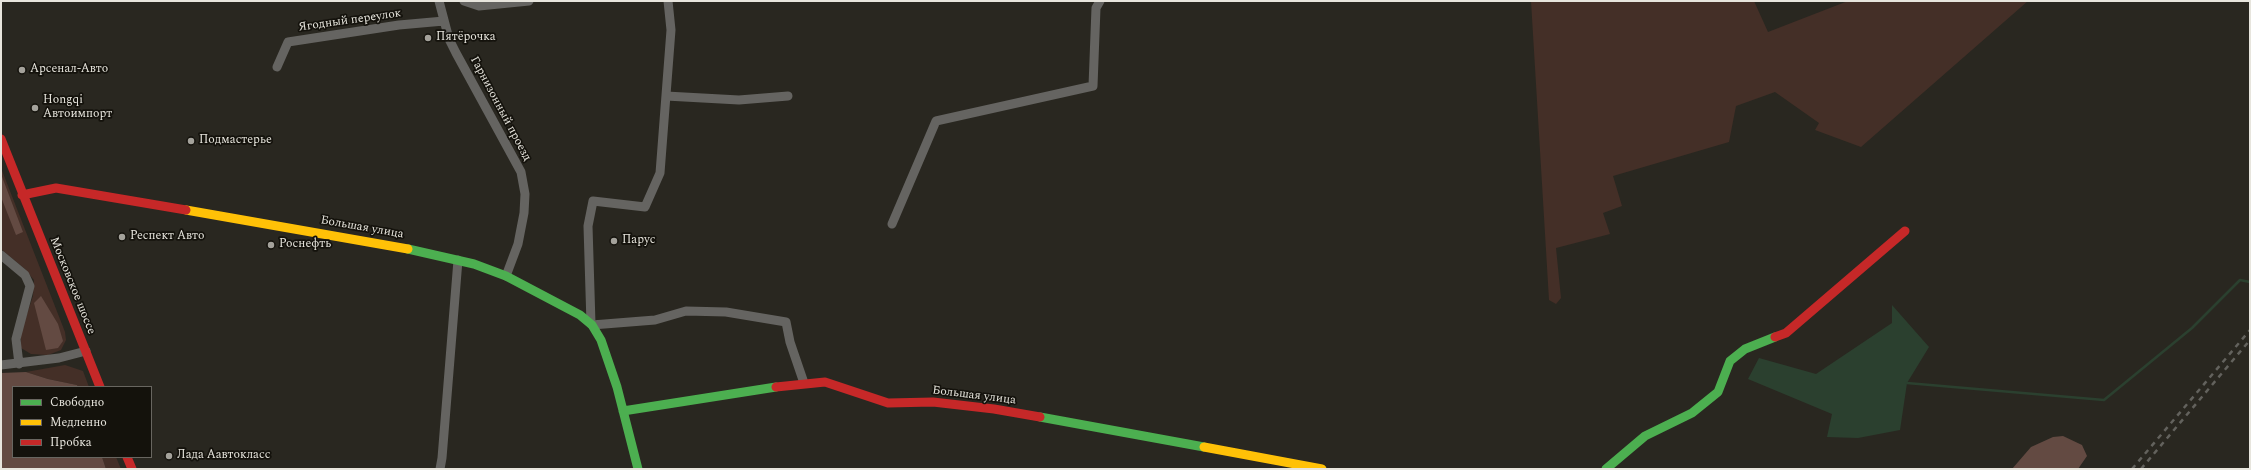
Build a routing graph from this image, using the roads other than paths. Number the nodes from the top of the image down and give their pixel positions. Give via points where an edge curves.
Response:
1 (439, 1) edge
2 (464, 1) edge
3 (529, 1) edge
4 (668, 1) edge
5 (1100, 1) edge
6 (444, 21) junction
7 (277, 67) dead end
8 (666, 96) junction
9 (788, 96) dead end
10 (1, 138) edge
11 (22, 195) junction
12 (892, 224) dead end
13 (1905, 231) dead end
14 (1, 255) edge
15 (458, 260) junction
16 (506, 276) junction
17 (592, 324) junction
18 (86, 351) junction
19 (19, 364) junction
20 (1, 365) edge
21 (804, 383) junction
22 (100, 386) edge
23 (623, 411) junction
24 (127, 458) edge
25 (1295, 467) edge
26 (132, 469) edge
27 (440, 469) edge
28 (638, 469) edge
29 (1322, 469) edge
30 (1606, 469) edge

1 - 6 street, Гарнизонный проезд
2 - 3 street via 479,6
4 - 8 street via 670,30
5 - 12 street via 1096,8 1093,86 936,121
6 - 7 street, Ягодный переулок via 399,25 288,42
6 - 16 street, Гарнизонный проезд via 456,53 520,172 525,194 524,213 518,244
8 - 9 street via 739,100
8 - 17 street via 660,173 645,207 592,201 588,226
10 - 11 street, Московское шоссе
11 - 15 street, Большая улица via 56,188 249,220
11 - 18 street, Московское шоссе
13 - 30 street via 1786,333 1745,349 1730,361 1718,392 1692,413 1645,436
14 - 19 street via 25,275 30,286 16,339
15 - 16 street, Большая улица
15 - 27 street
16 - 17 street, Большая улица via 580,315
17 - 21 street via 655,320 686,311 726,312 786,322
17 - 23 street, Большая улица via 601,340
18 - 19 street
18 - 22 street, Московское шоссе
19 - 20 street
21 - 23 street, Большая улица
21 - 25 street, Большая улица via 825,382 888,404 934,402 994,409
23 - 28 street, Большая улица
24 - 26 street
25 - 29 street, Большая улица

